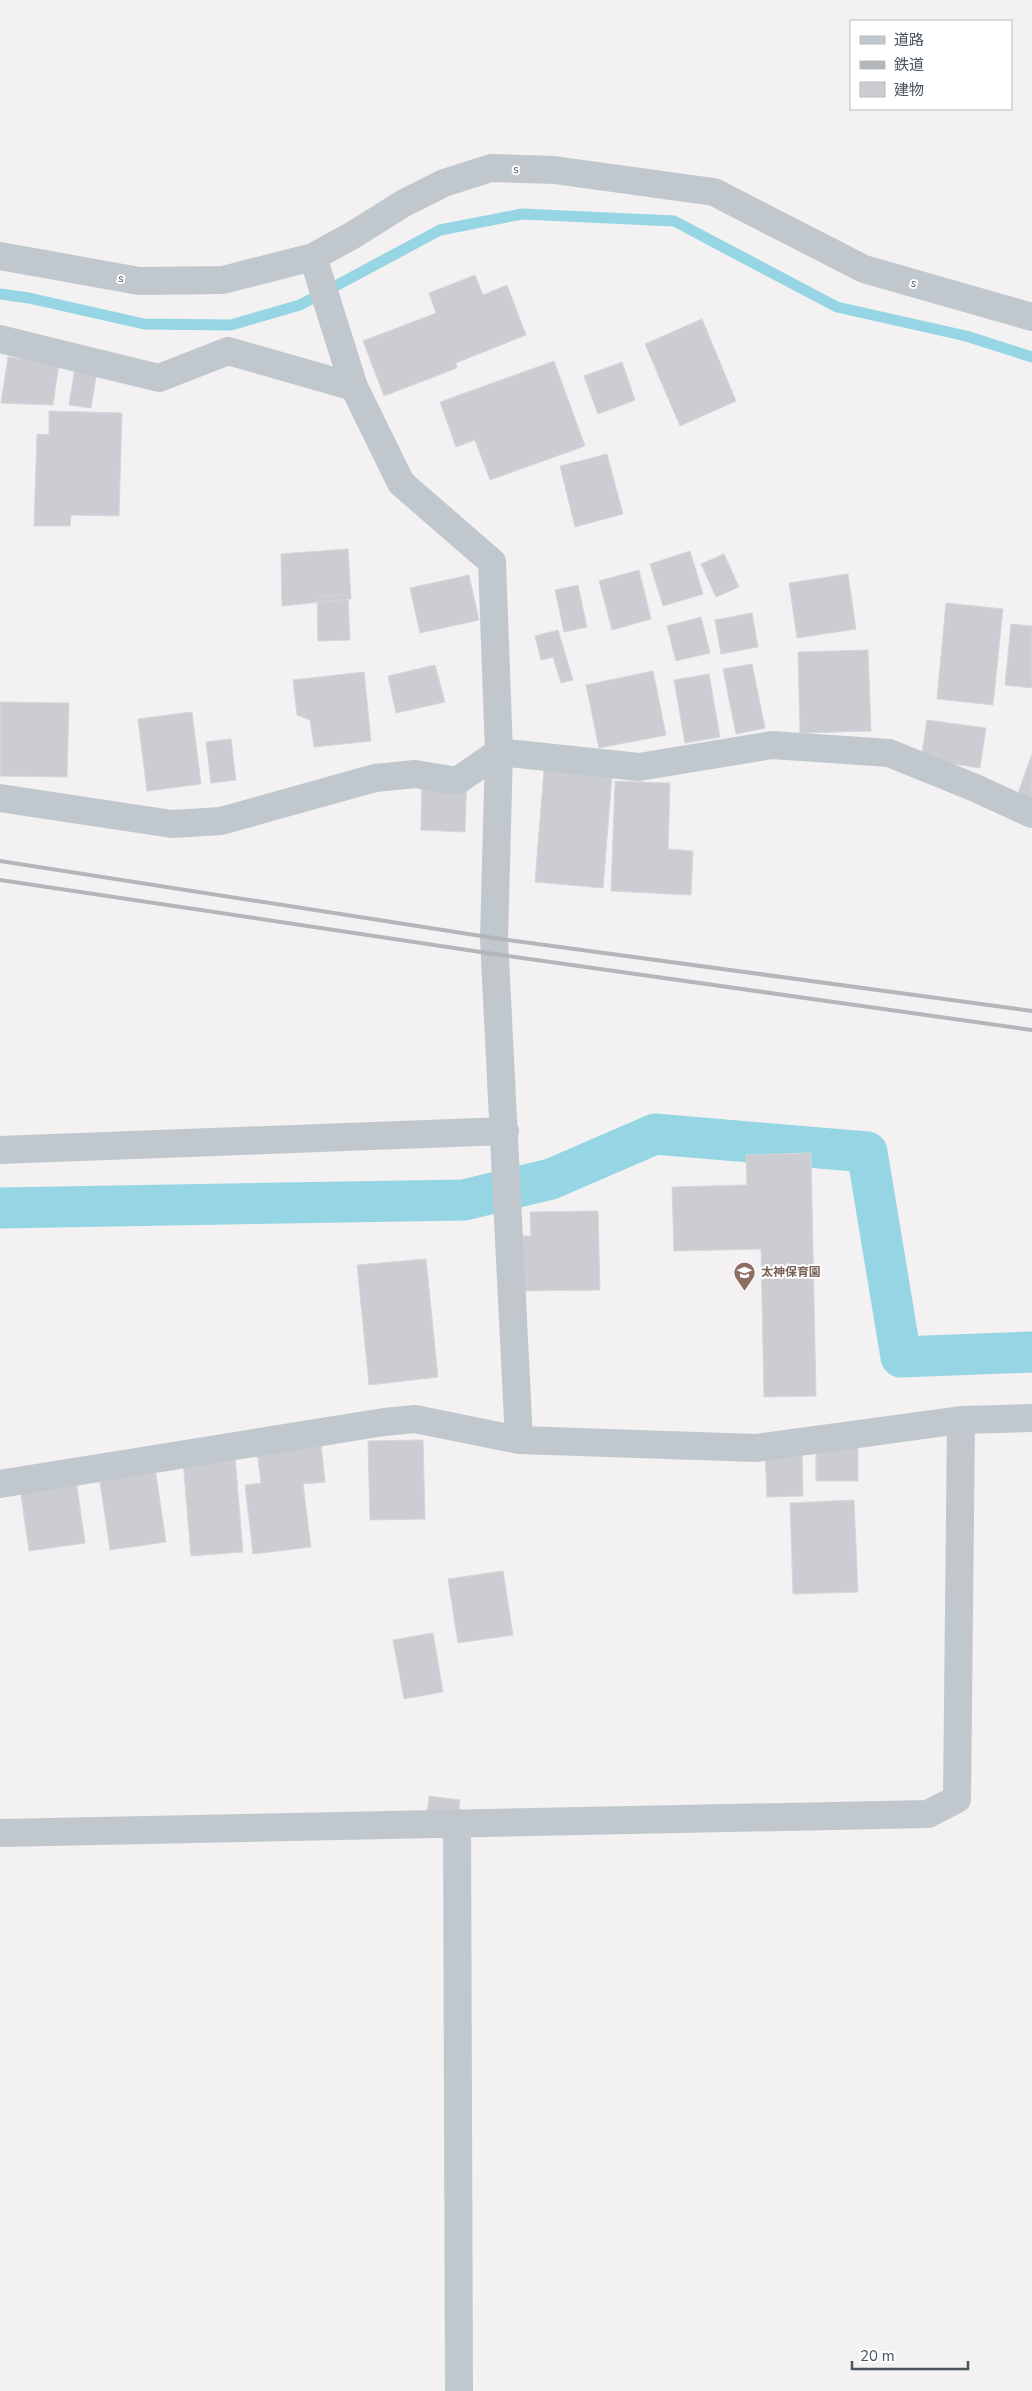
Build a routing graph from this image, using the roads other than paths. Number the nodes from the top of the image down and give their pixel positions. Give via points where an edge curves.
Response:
1 (0, 256) edge
2 (313, 257) junction
3 (1032, 317) edge
4 (0, 339) edge
5 (354, 387) junction
6 (499, 752) junction
7 (0, 798) edge
8 (1032, 814) edge
9 (505, 1131) junction
10 (0, 1150) edge
11 (1032, 1418) edge
12 (961, 1420) junction
13 (519, 1440) junction
14 (0, 1484) edge
15 (457, 1823) junction
16 (0, 1833) edge
17 (459, 2391) edge

1 - 2 street, s via 139,281 223,280
2 - 3 street, s via 444,183 491,168 554,170 714,192 864,269
2 - 5 street
4 - 5 street via 159,378 228,351
5 - 6 street via 402,483 492,562
6 - 7 street via 458,781 415,774 375,778 221,821 172,824
6 - 8 street via 638,767 772,744 890,753
6 - 9 street via 494,938
9 - 10 street
9 - 13 street
11 - 12 street
12 - 13 street via 756,1448
12 - 15 street via 956,1799 928,1814
13 - 14 street via 415,1419
15 - 16 street
15 - 17 street

